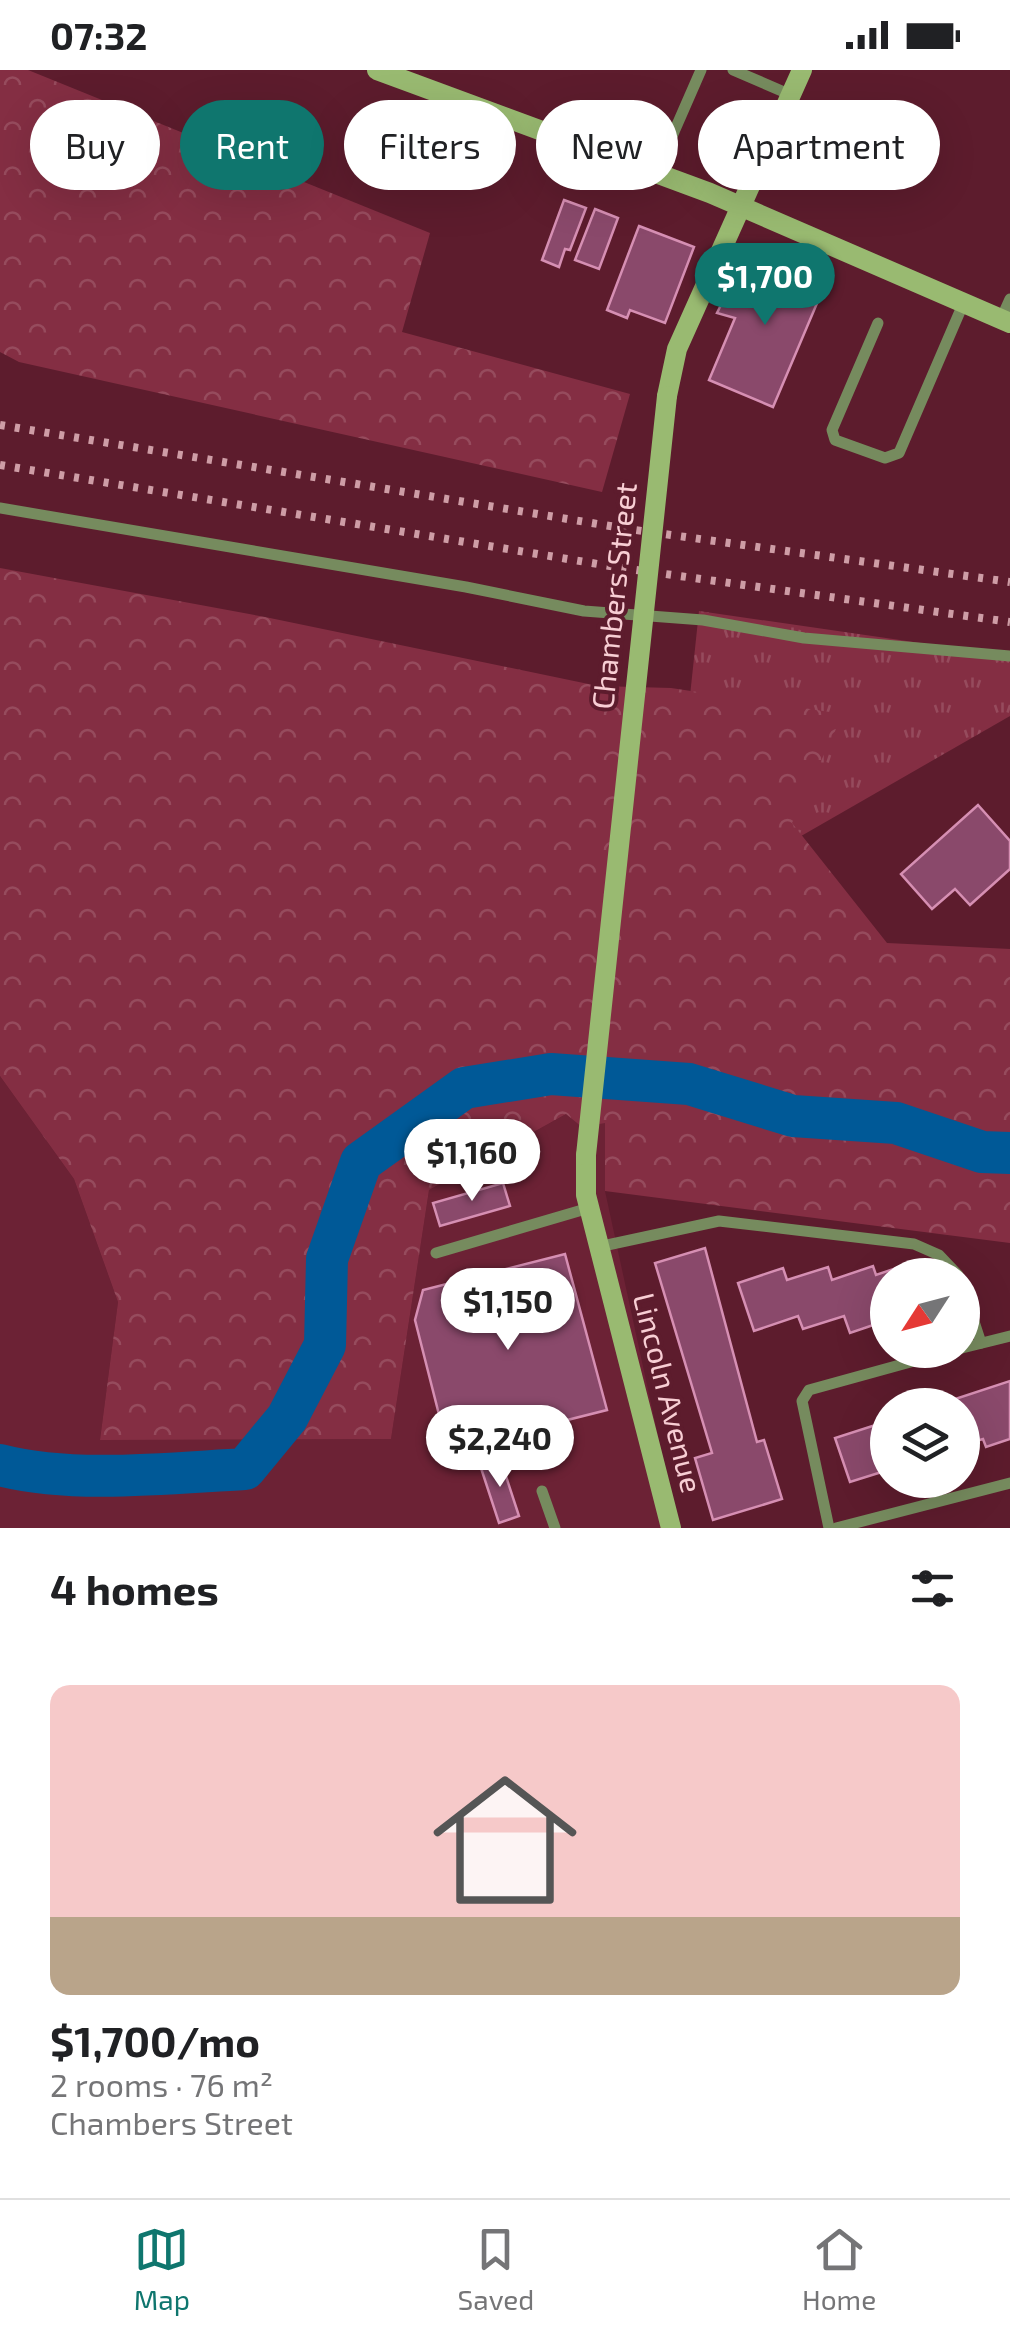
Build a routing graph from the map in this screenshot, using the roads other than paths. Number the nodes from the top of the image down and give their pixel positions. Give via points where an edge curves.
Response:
1 (377, 70) edge
2 (701, 70) edge
3 (734, 70) edge
4 (802, 70) edge
5 (791, 95) junction
6 (678, 123) edge
7 (536, 129) edge
8 (678, 182) edge
9 (741, 206) junction
10 (1010, 299) edge
11 (964, 302) junction
12 (1005, 320) edge
13 (878, 323) dead end
14 (0, 508) edge
15 (1010, 656) edge
16 (586, 1155) joint
17 (588, 1208) junction
18 (598, 1248) junction
19 (436, 1253) dead end
20 (942, 1258) edge
21 (1010, 1336) edge
22 (980, 1340) edge
23 (981, 1343) joint
24 (889, 1368) edge
25 (1010, 1483) edge
26 (542, 1491) dead end
27 (555, 1528) edge
28 (670, 1528) edge
29 (833, 1528) edge

1 - 7 street
2 - 6 lane
3 - 5 lane
4 - 5 street, Chambers Street
5 - 9 street, Chambers Street
8 - 9 street
9 - 11 street
9 - 16 street, Chambers Street, bridge via 677,348 667,396
10 - 12 lane
11 - 12 street
11 - 13 lane via 898,453 886,458 835,440 832,430
14 - 15 lane via 584,611
16 - 17 street, Lincoln Avenue
17 - 18 street, Lincoln Avenue
17 - 19 lane
18 - 20 lane via 719,1221 914,1244
18 - 28 street, Lincoln Avenue
21 - 23 lane
22 - 23 lane
24 - 29 lane via 809,1390 802,1401
25 - 29 lane
26 - 27 lane

